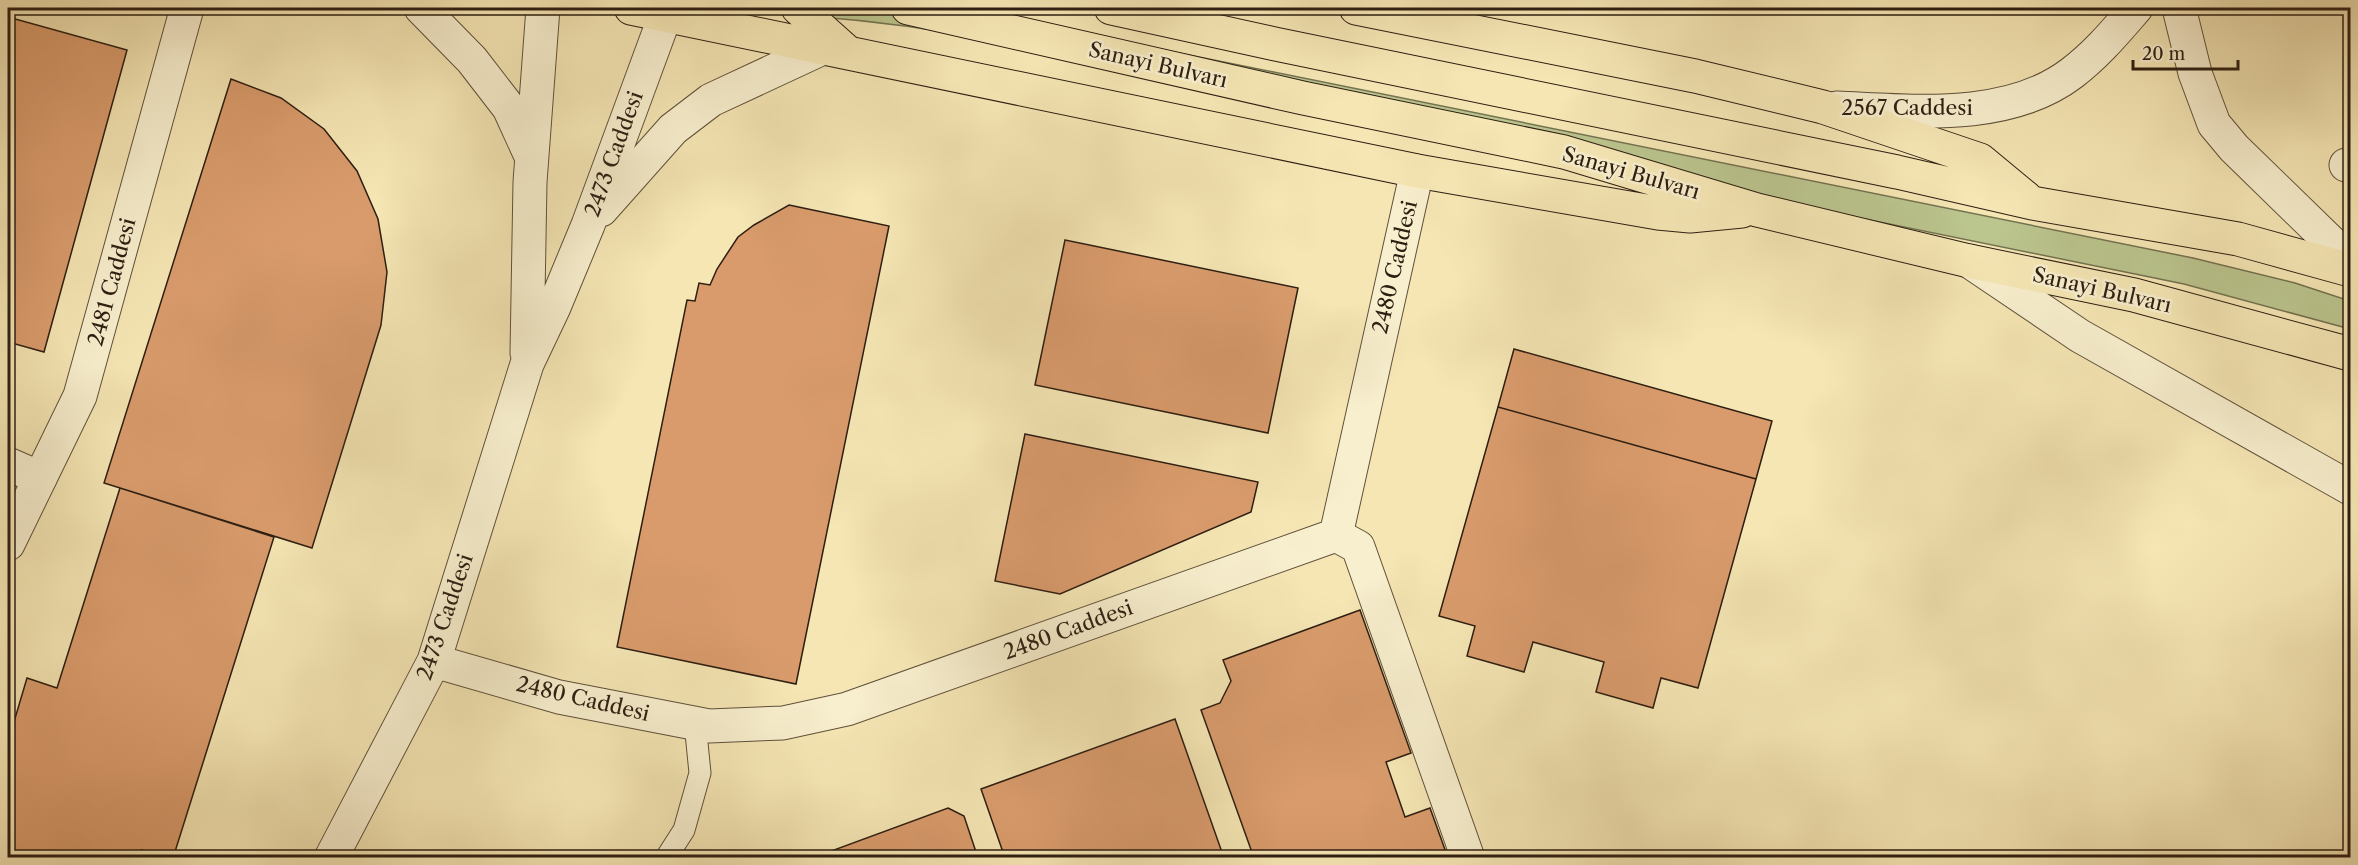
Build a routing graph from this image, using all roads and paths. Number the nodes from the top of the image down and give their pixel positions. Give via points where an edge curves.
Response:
1 (187, 8) edge
2 (421, 8) edge
3 (543, 8) edge
4 (631, 8) edge
5 (798, 8) edge
6 (908, 8) edge
7 (1111, 8) edge
8 (1356, 8) edge
9 (2136, 8) edge
10 (2179, 8) edge
11 (666, 11) edge
12 (836, 49) junction
13 (1823, 107) junction
14 (532, 159) junction
15 (1417, 171) junction
16 (2032, 202) junction
17 (1757, 210) junction
18 (588, 225) junction
19 (1969, 261) junction
20 (2350, 261) edge
21 (2350, 270) edge
22 (2350, 354) edge
23 (527, 364) junction
24 (8, 464) edge
25 (40, 478) junction
26 (2350, 488) edge
27 (1336, 535) junction
28 (8, 544) edge
29 (434, 661) junction
30 (695, 723) junction
31 (331, 858) edge
32 (666, 858) edge
33 (1468, 858) edge

1 - 25 street, 2481 Caddesi via 80,396
2 - 14 street via 472,60 509,108
3 - 14 street, 2473 Caddesi
4 - 11 main road
5 - 12 main road
6 - 17 main road, Sanayi Bulvarı via 1303,98 1564,152
7 - 16 main road
8 - 13 main road via 1695,76
9 - 13 street, 2567 Caddesi via 2093,56 2070,75 1995,107 1932,112
10 - 20 street via 2195,73 2214,124
11 - 12 main road
11 - 18 street, 2473 Caddesi
12 - 15 main road
12 - 18 street via 711,100 673,129
13 - 16 main road via 1980,160
14 - 23 street, 2473 Caddesi
15 - 17 main road via 1658,213 1690,216
15 - 27 street, 2480 Caddesi
16 - 21 main road via 2238,239
17 - 19 main road, Sanayi Bulvarı
18 - 23 street, 2473 Caddesi
19 - 22 main road, Sanayi Bulvarı via 2134,295
19 - 26 street via 2080,336
23 - 29 street, 2473 Caddesi
24 - 25 street
25 - 28 street, 2481 Caddesi
27 - 30 street, 2480 Caddesi via 847,709 783,723
27 - 33 street via 1358,547
29 - 30 street, 2480 Caddesi via 559,697
29 - 31 street, 2473 Caddesi
30 - 32 lane via 699,773 684,830

